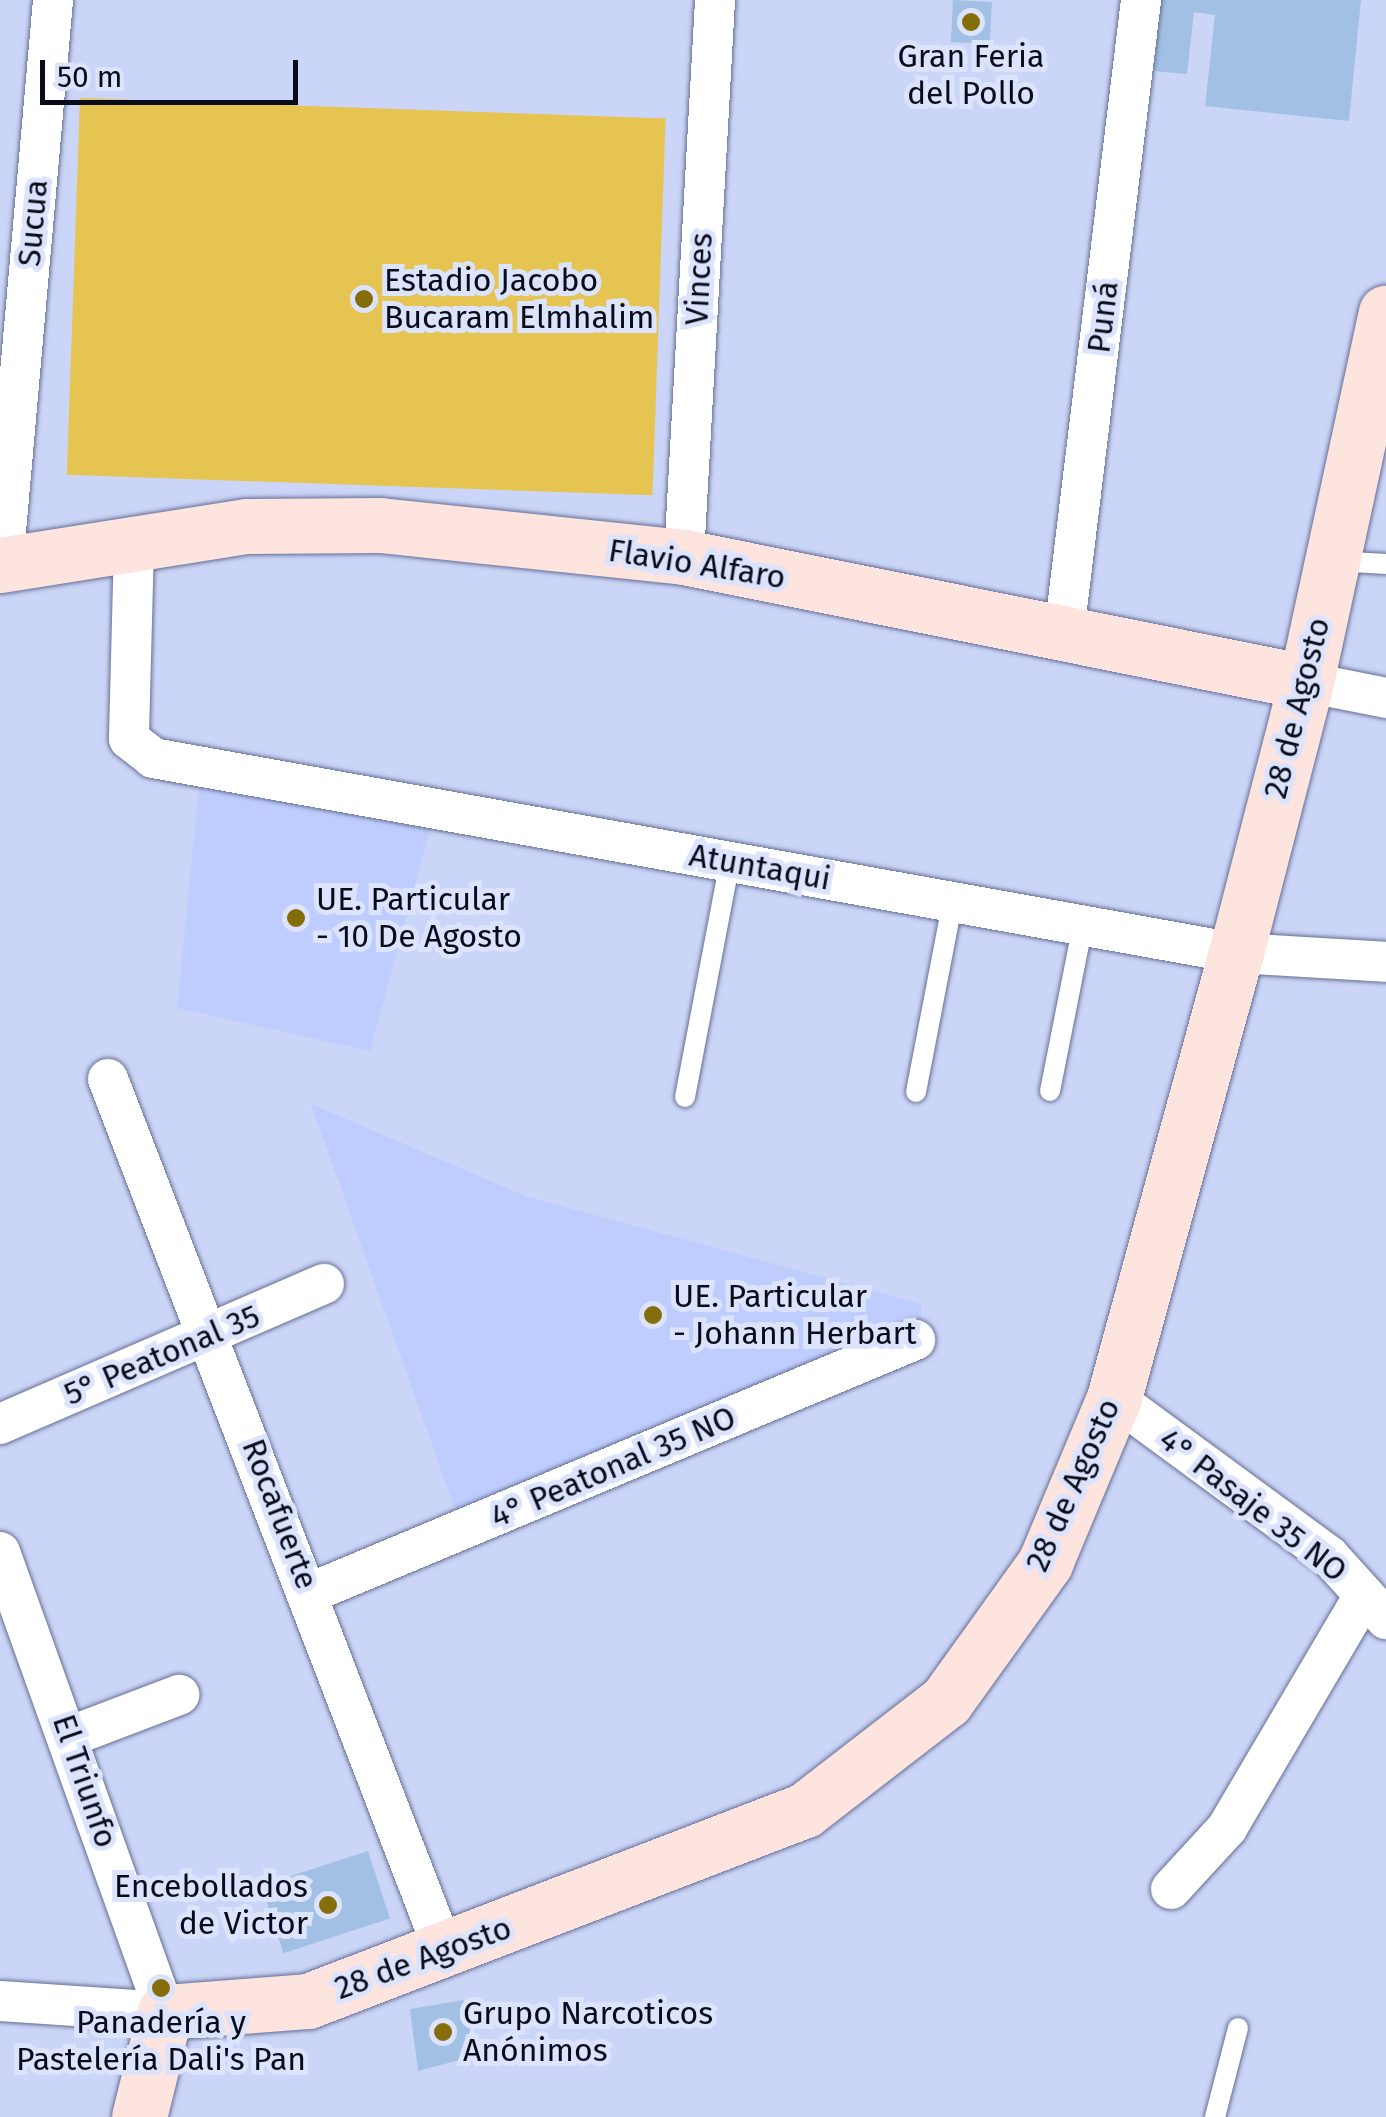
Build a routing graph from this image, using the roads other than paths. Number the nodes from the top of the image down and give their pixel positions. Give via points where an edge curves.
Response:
1 (53, 0) edge
2 (715, 0) edge
3 (1141, 0) edge
4 (1386, 313) edge
5 (134, 544) junction
6 (684, 557) junction
7 (1332, 561) junction
8 (1386, 564) edge
9 (1, 565) edge
10 (1064, 633) junction
11 (1306, 682) junction
12 (1386, 698) edge
13 (730, 862) junction
14 (953, 900) junction
15 (1083, 924) junction
16 (1236, 952) junction
17 (1386, 962) edge
18 (108, 1079) dead end
19 (1050, 1091) dead end
20 (916, 1092) dead end
21 (685, 1098) dead end
22 (324, 1284) dead end
23 (211, 1335) junction
24 (915, 1340) dead end
25 (1114, 1398) junction
26 (0, 1424) edge
27 (0, 1552) edge
28 (310, 1593) junction
29 (1375, 1607) edge
30 (179, 1694) dead end
31 (71, 1736) junction
32 (1171, 1889) dead end
33 (444, 1951) junction
34 (0, 2001) edge
35 (165, 2012) junction
36 (1238, 2028) dead end
37 (139, 2117) edge
38 (1215, 2117) edge

1 - 9 street, Sucua
2 - 6 street, Vinces
3 - 10 street, Puná
4 - 7 street, 28 de Agosto
5 - 6 street, Flavio Alfaro via 247,526 380,525
5 - 9 street, Flavio Alfaro
5 - 13 street, Atuntaqui via 129,739 137,752
6 - 10 street, Flavio Alfaro
7 - 8 lane
7 - 11 street, 28 de Agosto
10 - 11 street, Flavio Alfaro
11 - 12 street, Flavio Alfaro
11 - 16 street, 28 de Agosto
13 - 14 street, Atuntaqui
13 - 21 lane
14 - 15 street, Atuntaqui
14 - 20 lane
15 - 16 street, Atuntaqui
15 - 19 lane
16 - 17 street, Atuntaqui
16 - 25 street, 28 de Agosto
18 - 23 street, Rocafuerte
22 - 23 street, 5° Peatonal 35
23 - 26 street, 5° Peatonal 35
23 - 28 street, Rocafuerte
24 - 28 street, 4° Peatonal 35 NO
25 - 29 street, 4° Pasaje 35 NO via 1329,1556
25 - 33 street, 28 de Agosto via 1044,1563 946,1700 804,1810
27 - 31 street, El Triunfo
28 - 33 street, Rocafuerte
29 - 32 street via 1227,1828
30 - 31 street
31 - 35 street, El Triunfo
33 - 35 street, 28 de Agosto via 308,2001
34 - 35 street
35 - 37 street
36 - 38 lane

